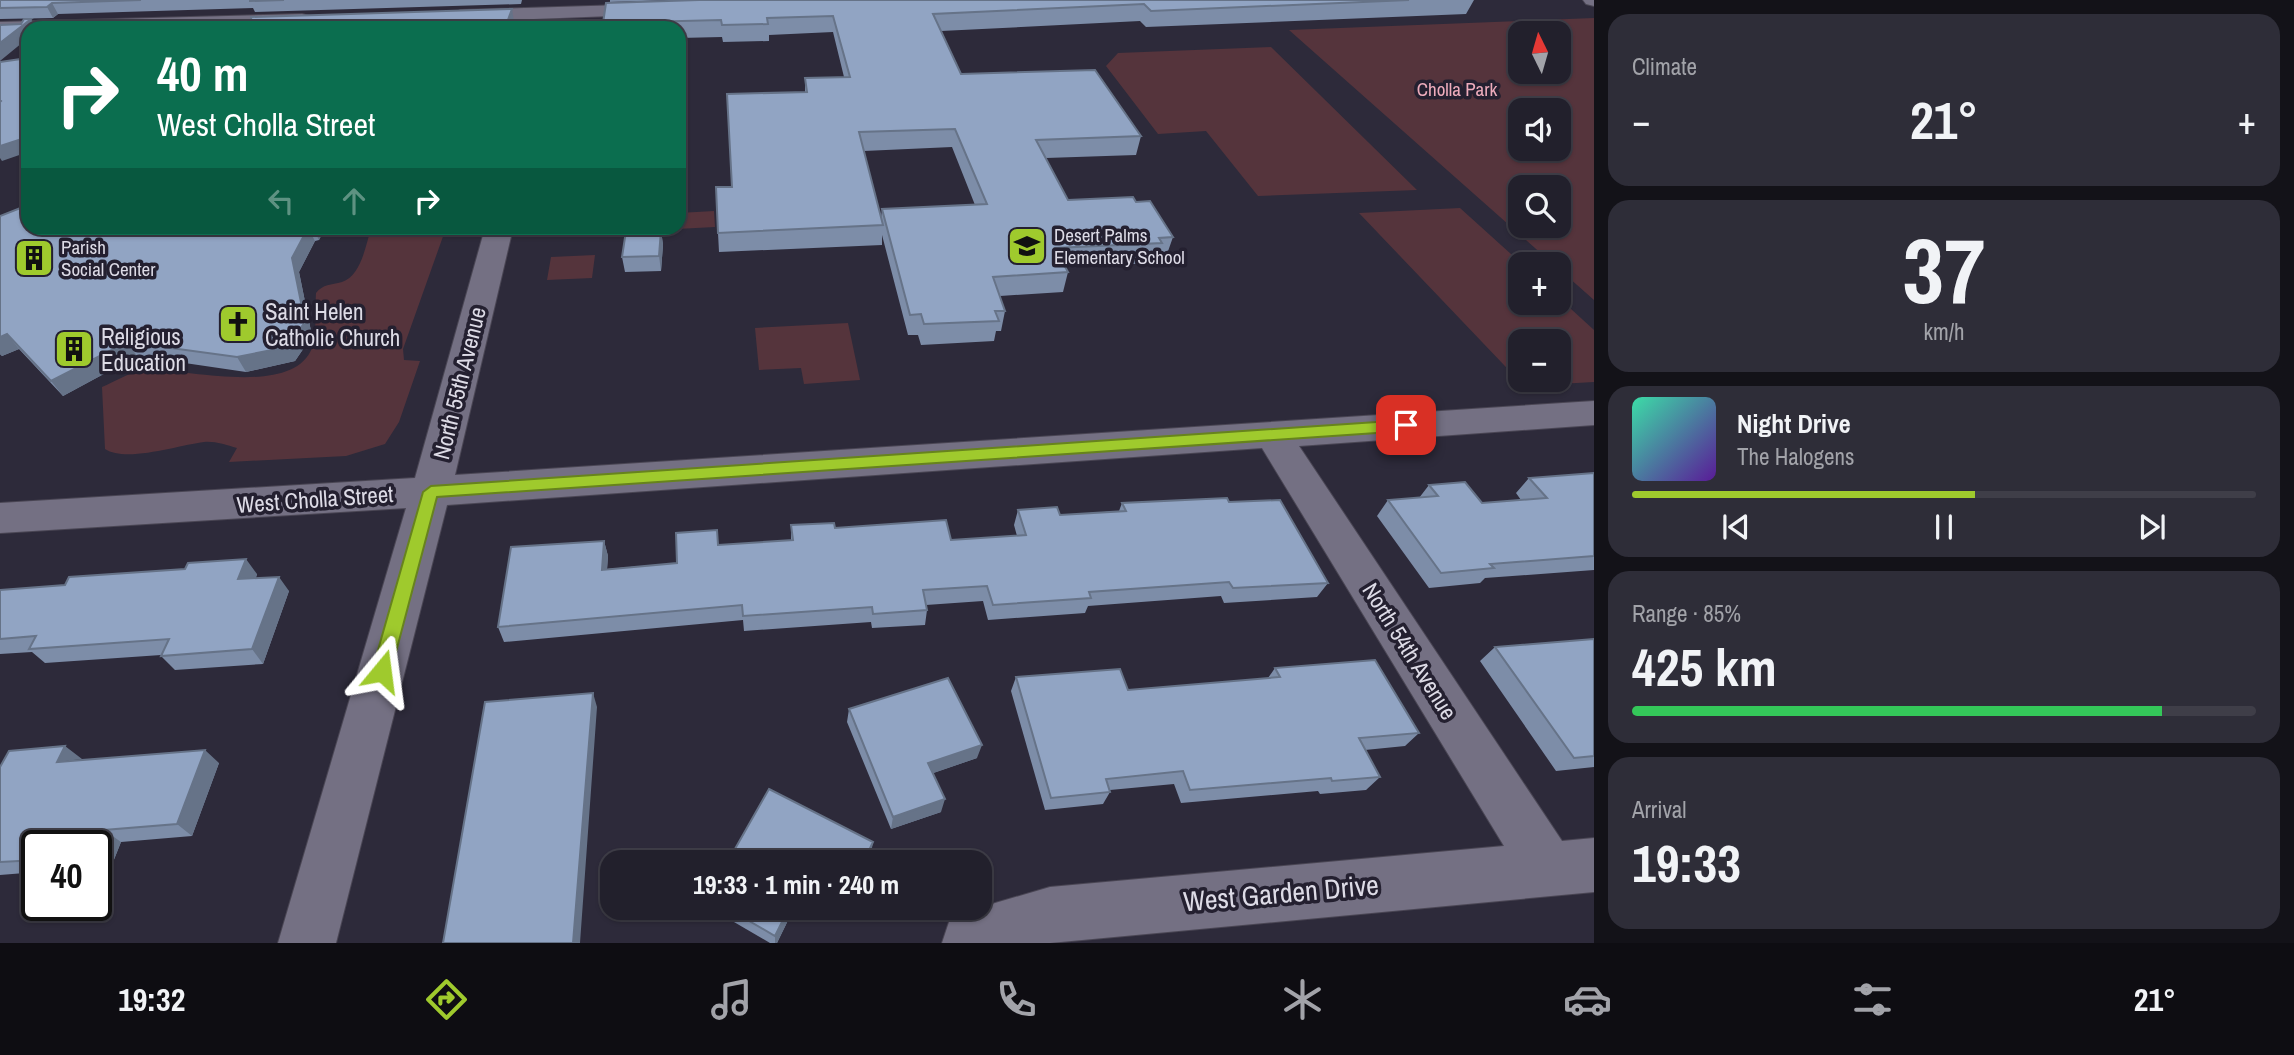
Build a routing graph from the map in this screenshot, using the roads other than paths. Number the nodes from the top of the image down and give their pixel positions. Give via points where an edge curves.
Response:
1 (674, 10) edge
2 (556, 14) edge
3 (440, 17) edge
4 (316, 20) edge
5 (284, 21) edge
6 (0, 28) edge
7 (21, 28) edge
8 (497, 235) edge
9 (1594, 414) edge
10 (1272, 434) junction
11 (431, 492) junction
12 (0, 518) edge
13 (1572, 867) edge
14 (971, 939) edge
15 (307, 943) edge

1 - 2 street
2 - 3 street
4 - 5 street
6 - 7 street
8 - 11 street, North 55th Avenue
9 - 10 street, West Cholla Street
10 - 11 street, West Cholla Street
10 - 13 street, North 54th Avenue
11 - 12 street, West Cholla Street
11 - 15 street, North 55th Avenue
13 - 14 street, West Garden Drive via 1050,915

